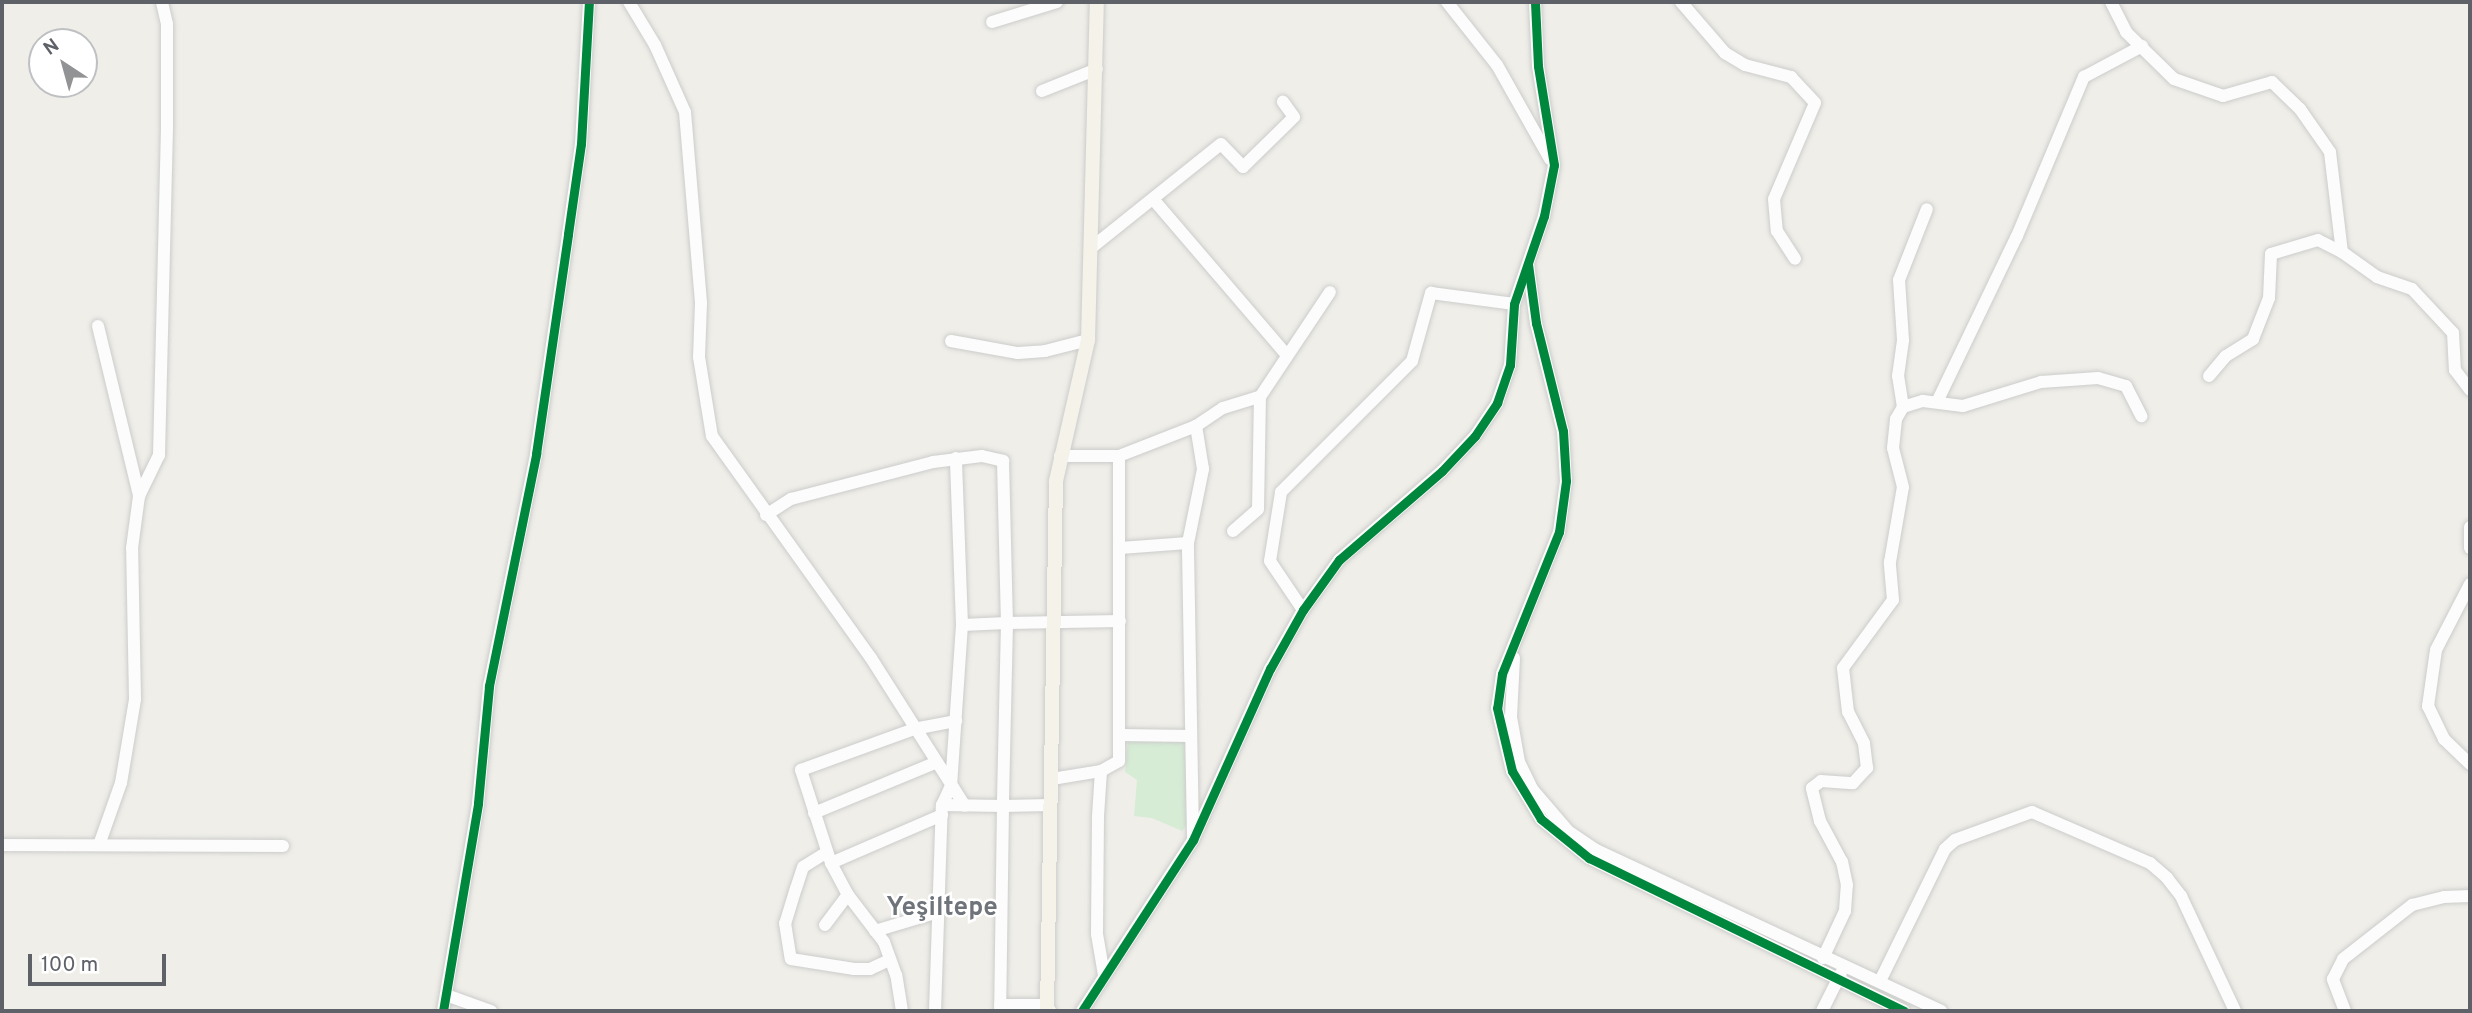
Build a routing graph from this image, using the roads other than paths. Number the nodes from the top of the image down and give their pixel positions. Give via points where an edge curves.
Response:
1 (162, 2) edge
2 (589, 2) edge
3 (629, 2) edge
4 (1057, 2) edge
5 (1097, 2) edge
6 (1447, 2) edge
7 (1535, 2) edge
8 (1681, 2) edge
9 (2111, 2) edge
10 (992, 22) dead end
11 (2142, 46) junction
12 (1097, 69) junction
13 (1042, 91) dead end
14 (1283, 102) dead end
15 (1554, 165) junction
16 (1153, 199) junction
17 (1927, 209) dead end
18 (1091, 248) junction
19 (2342, 252) junction
20 (1795, 260) dead end
21 (1528, 263) junction
22 (1330, 292) dead end
23 (1514, 304) junction
24 (98, 326) dead end
25 (1088, 340) junction
26 (951, 341) dead end
27 (1285, 354) junction
28 (2209, 376) dead end
29 (2470, 390) edge
30 (1260, 397) junction
31 (1937, 402) junction
32 (1903, 407) junction
33 (2141, 416) dead end
34 (1196, 426) junction
35 (1060, 456) junction
36 (1119, 456) junction
37 (956, 458) junction
38 (139, 496) junction
39 (766, 516) junction
40 (2470, 527) edge
41 (1233, 531) dead end
42 (1188, 543) junction
43 (1121, 548) junction
44 (2470, 548) edge
45 (2470, 584) edge
46 (1303, 610) junction
47 (1053, 621) junction
48 (1121, 621) junction
49 (1007, 623) junction
50 (962, 625) junction
51 (1517, 641) junction
52 (956, 721) junction
53 (914, 729) junction
54 (1120, 735) junction
55 (1191, 736) junction
56 (936, 763) junction
57 (2470, 764) edge
58 (1101, 771) junction
59 (1052, 779) junction
60 (951, 786) junction
61 (1050, 805) junction
62 (965, 806) junction
63 (1003, 806) junction
64 (942, 810) junction
65 (814, 813) junction
66 (1193, 840) junction
67 (2, 845) edge
68 (99, 845) junction
69 (283, 846) dead end
70 (829, 858) junction
71 (848, 895) junction
72 (2470, 896) edge
73 (938, 912) junction
74 (825, 925) dead end
75 (875, 930) junction
76 (1823, 958) junction
77 (889, 960) junction
78 (1844, 967) junction
79 (1104, 975) junction
80 (1838, 980) junction
81 (1880, 981) junction
82 (446, 995) junction
83 (1000, 1008) edge
84 (1048, 1009) edge
85 (1081, 1010) edge
86 (443, 1011) edge
87 (491, 1011) edge
88 (902, 1011) edge
89 (935, 1011) edge
90 (1822, 1011) edge
91 (1904, 1011) edge
92 (1941, 1011) edge
93 (2235, 1011) edge
94 (2345, 1011) edge

1 - 38 street via 167,24 167,126 159,455
2 - 82 street via 581,144 536,454 489,687 478,803
3 - 39 street via 656,45 685,112 701,303 699,356 712,436
4 - 10 street
5 - 12 main road
6 - 15 street via 1497,65
7 - 15 street via 1538,65
8 - 20 street via 1726,53 1745,65 1791,77 1815,103 1774,199 1777,231
9 - 11 street via 2116,19
11 - 19 street via 2174,79 2223,96 2272,82 2300,109 2330,152
11 - 31 street via 2084,77 2017,236
12 - 13 street
12 - 18 main road
14 - 16 street via 1294,117 1243,167 1221,144
15 - 21 street
16 - 18 street
16 - 27 street
17 - 32 street via 1899,280 1903,340 1898,376
18 - 25 main road
19 - 28 street via 2318,240 2271,254 2269,299 2253,339 2226,356
19 - 29 street via 2377,277 2412,289 2453,333 2455,370
21 - 23 street
21 - 51 street via 1536,323 1563,431 1566,481 1559,532
22 - 27 street
23 - 46 street via 1510,365 1497,403 1475,436 1339,561
23 - 46 street via 1431,293 1412,361 1281,492 1270,561
24 - 38 street
25 - 26 street via 1018,353
25 - 35 main road
27 - 30 street
30 - 34 street via 1223,408
30 - 41 street via 1258,509
31 - 32 street
31 - 33 street via 1964,405 2042,382 2098,378 2126,386
32 - 76 street via 1894,441 1903,487 1890,562 1893,600 1843,668 1848,712 1864,743 1867,768 1853,783 1821,781 1812,788 1817,814 1842,862 1847,885 1844,911
34 - 36 street
34 - 42 street via 1203,469
35 - 36 street
35 - 47 main road
36 - 43 street
37 - 39 street via 791,499
37 - 49 street via 1003,461
37 - 50 street
38 - 68 street via 132,548 135,699 121,783
39 - 53 street via 871,658
40 - 44 street
42 - 43 street
42 - 55 street
43 - 48 street
45 - 57 street via 2436,650 2428,706 2444,739
46 - 66 street via 1270,669
47 - 48 street
47 - 49 street
47 - 59 main road
48 - 54 street
49 - 50 street
49 - 63 street
50 - 52 street
51 - 76 street via 1511,717 1518,762 1532,789 1568,831 1596,850
51 - 80 street via 1502,674 1497,708 1512,771 1541,819 1574,847 1627,880
52 - 53 street
52 - 60 street
53 - 56 street
53 - 65 street via 801,770
54 - 55 street
54 - 58 street via 1119,761
55 - 66 street
56 - 60 street
56 - 65 street
58 - 59 street
58 - 79 street via 1097,934
59 - 61 main road
60 - 62 street
60 - 64 street
61 - 63 street
61 - 84 main road
62 - 63 street
62 - 64 street
63 - 83 street
64 - 70 street
64 - 73 street
65 - 70 street
66 - 79 street
67 - 68 street
68 - 69 street
70 - 71 street
70 - 77 street via 803,867 785,923 791,959 855,969 870,969
71 - 74 street
71 - 75 street
72 - 94 street via 2412,905 2343,959 2333,979
73 - 75 street
73 - 89 street
75 - 77 street
76 - 78 street
77 - 88 street
78 - 80 street
78 - 81 street
79 - 85 street
80 - 90 street
80 - 91 street
81 - 92 street
81 - 93 street via 1945,849 1955,840 2032,812 2150,863 2167,878 2181,896
82 - 86 street
82 - 87 street
83 - 84 street

